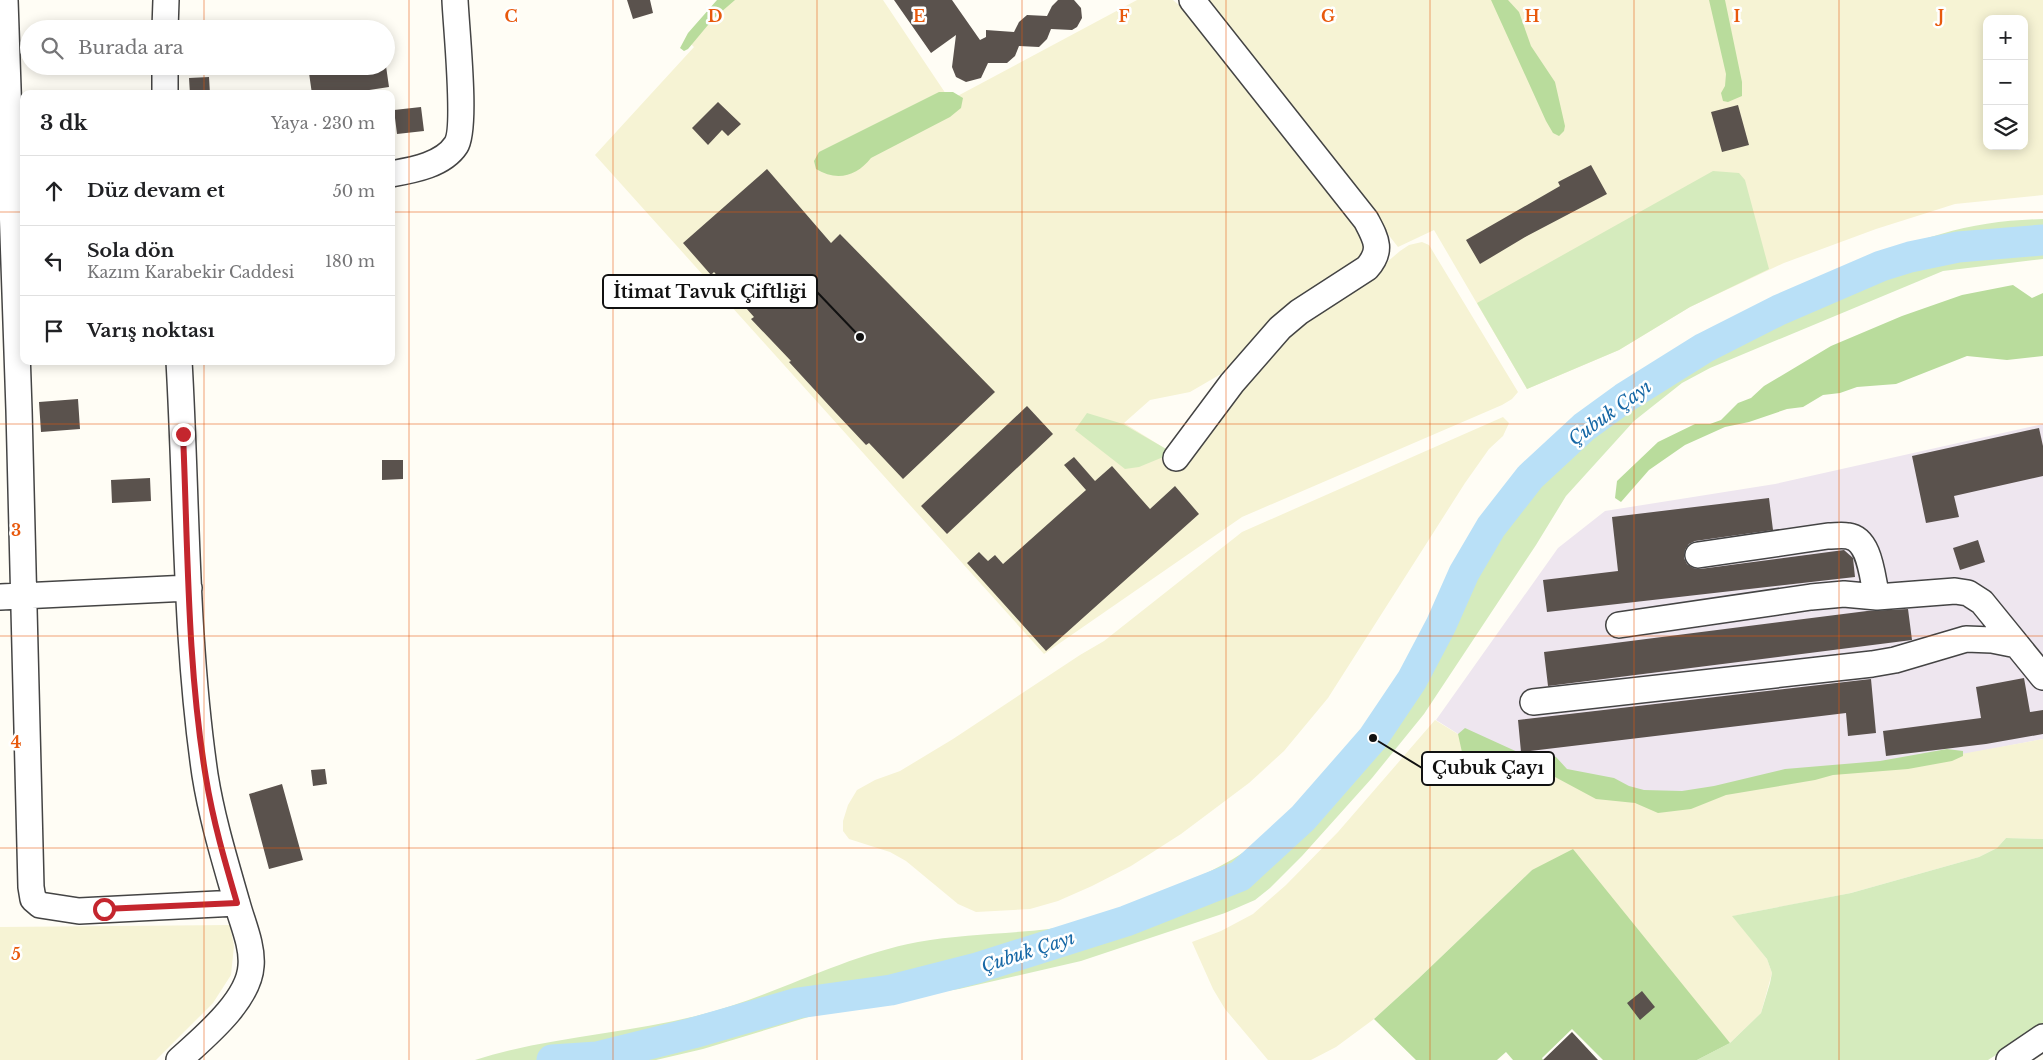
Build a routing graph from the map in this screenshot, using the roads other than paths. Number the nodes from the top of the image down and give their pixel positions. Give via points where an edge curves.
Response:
1 (5, 0) edge
2 (166, 0) edge
3 (455, 0) edge
4 (1192, 0) edge
5 (165, 20) edge
6 (165, 75) edge
7 (165, 90) edge
8 (11, 169) edge
9 (395, 173) edge
10 (179, 365) edge
11 (1176, 458) dead end
12 (1698, 555) dead end
13 (188, 588) junction
14 (12, 597) edge
15 (1876, 597) junction
16 (1619, 626) dead end
17 (2017, 645) junction
18 (2043, 677) edge
19 (1533, 702) dead end
20 (237, 903) junction
21 (2043, 1037) edge
22 (180, 1060) edge
23 (2009, 1060) edge

1 - 8 street
2 - 5 street
3 - 9 street via 460,114 457,144 432,163
4 - 11 street via 1366,220 1375,237 1377,250 1367,268 1299,312 1264,344
6 - 7 street
8 - 14 street
10 - 13 street
12 - 15 street via 1828,536 1849,536 1858,539 1865,548
13 - 14 street
13 - 20 street via 197,710 206,777
14 - 20 street via 33,899 40,905 79,911
15 - 16 street via 1844,594 1811,597
15 - 17 street via 1955,591 1968,593 1982,602
17 - 18 street
17 - 19 street via 1966,639 1872,664
20 - 22 street via 252,966 245,986 234,1005
21 - 23 street

